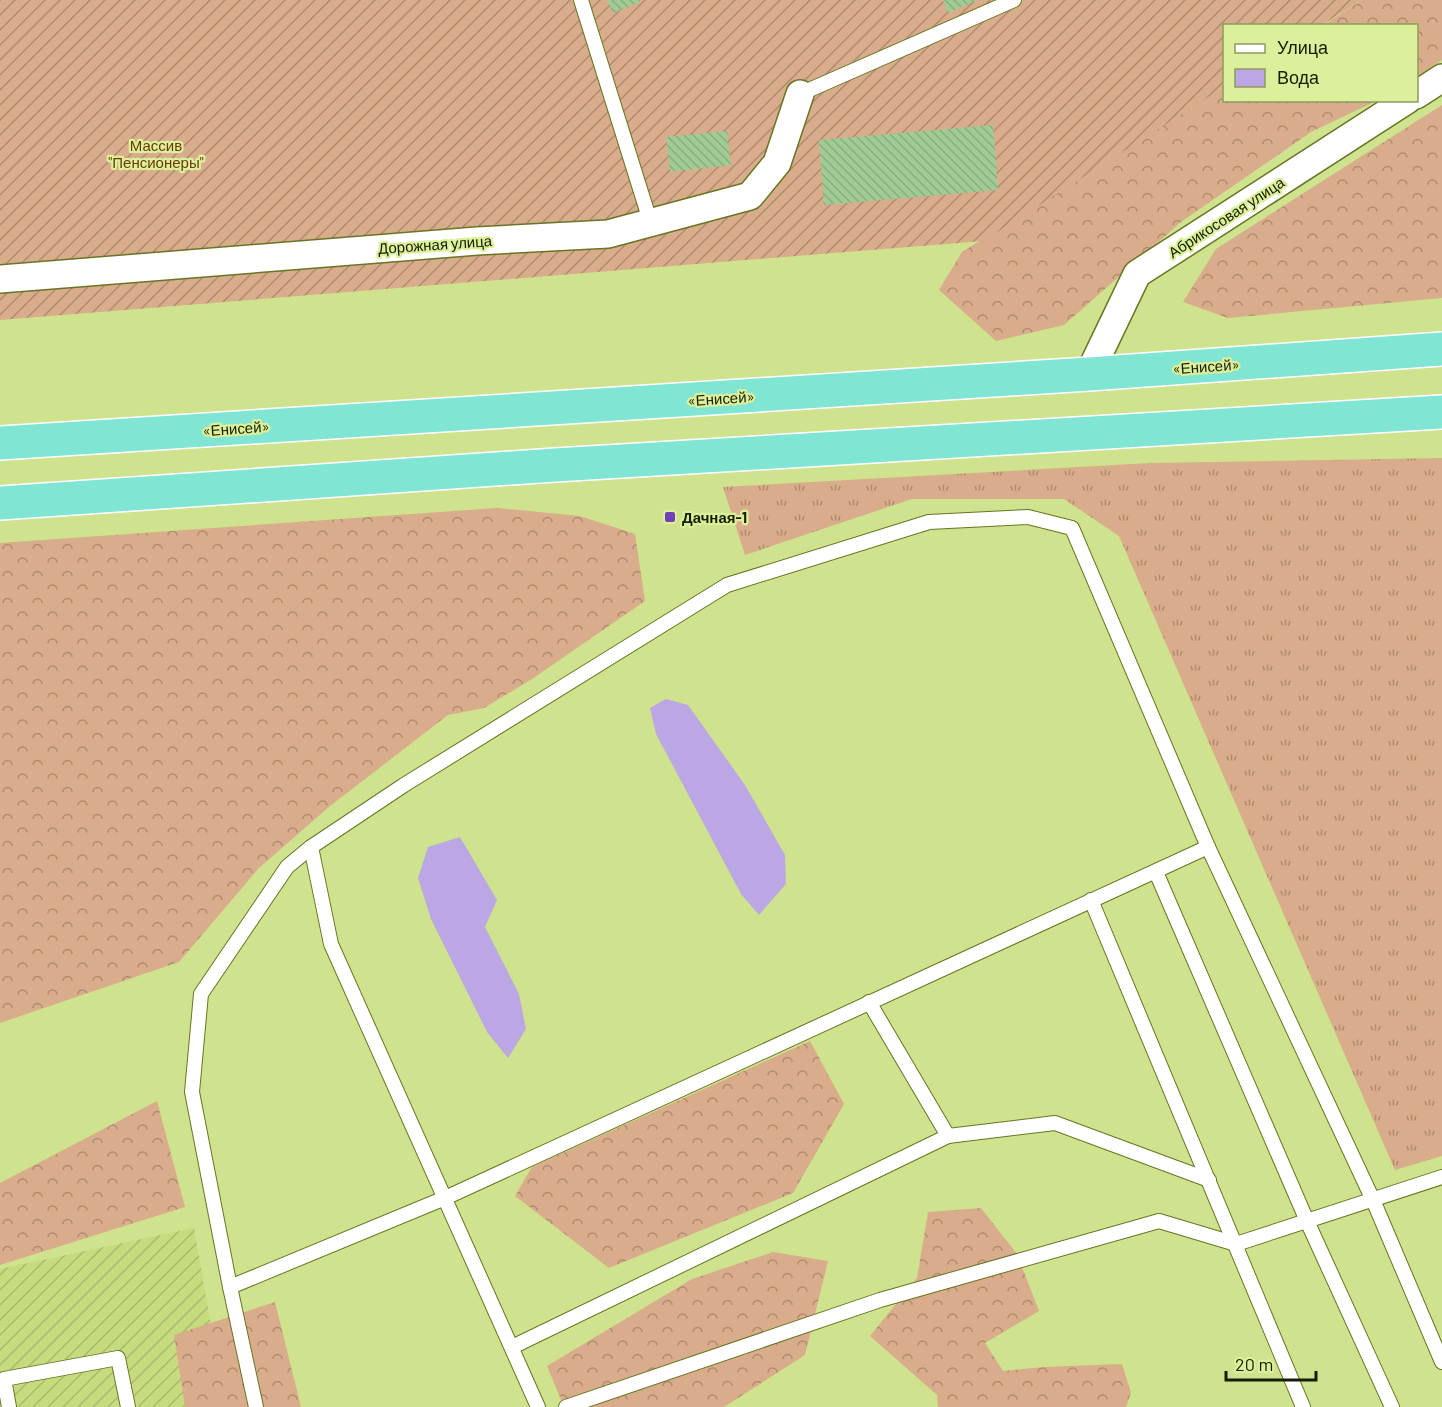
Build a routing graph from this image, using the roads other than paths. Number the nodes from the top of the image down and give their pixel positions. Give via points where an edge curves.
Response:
1 (581, 0) edge
2 (1014, 0) edge
3 (1442, 78) edge
4 (800, 94) joint
5 (1418, 94) edge
6 (1404, 102) edge
7 (651, 224) junction
8 (0, 279) edge
9 (1442, 349) edge
10 (1089, 374) junction
11 (1442, 412) edge
12 (0, 443) edge
13 (0, 503) edge
14 (311, 847) junction
15 (1208, 847) junction
16 (1156, 872) junction
17 (1091, 900) junction
18 (869, 1002) junction
19 (948, 1136) junction
20 (1442, 1177) edge
21 (1209, 1180) junction
22 (445, 1198) junction
23 (1373, 1200) junction
24 (1307, 1221) junction
25 (1236, 1244) junction
26 (230, 1287) junction
27 (512, 1347) junction
28 (1442, 1362) edge
29 (9, 1407) edge
30 (128, 1407) edge
31 (256, 1407) edge
32 (538, 1407) edge
33 (566, 1407) edge
34 (1303, 1407) edge
35 (1392, 1407) edge

1 - 7 lane
2 - 4 lane
3 - 5 street
4 - 7 street, Дорожная улица via 777,163 750,196
6 - 10 street, Абрикосовая улица via 1137,274
7 - 8 street, Дорожная улица via 608,234
9 - 10 highway, «Енисей»
10 - 12 highway, «Енисей»
11 - 13 highway
14 - 15 lane via 727,585 929,522 1028,517 1072,528
14 - 22 lane via 331,944
14 - 26 lane via 287,867 201,994 192,1092
15 - 16 lane
15 - 23 lane
16 - 17 lane
16 - 24 lane
17 - 18 lane
17 - 21 lane
18 - 19 lane
18 - 22 lane
19 - 21 lane via 1055,1123
19 - 27 lane
20 - 23 lane
21 - 25 lane
22 - 26 lane
22 - 27 lane
23 - 24 lane
23 - 28 lane
24 - 25 lane
24 - 35 lane
25 - 33 lane via 1159,1221 880,1300
25 - 34 lane
26 - 31 lane
27 - 32 lane
29 - 30 lane via 4,1380 118,1358

